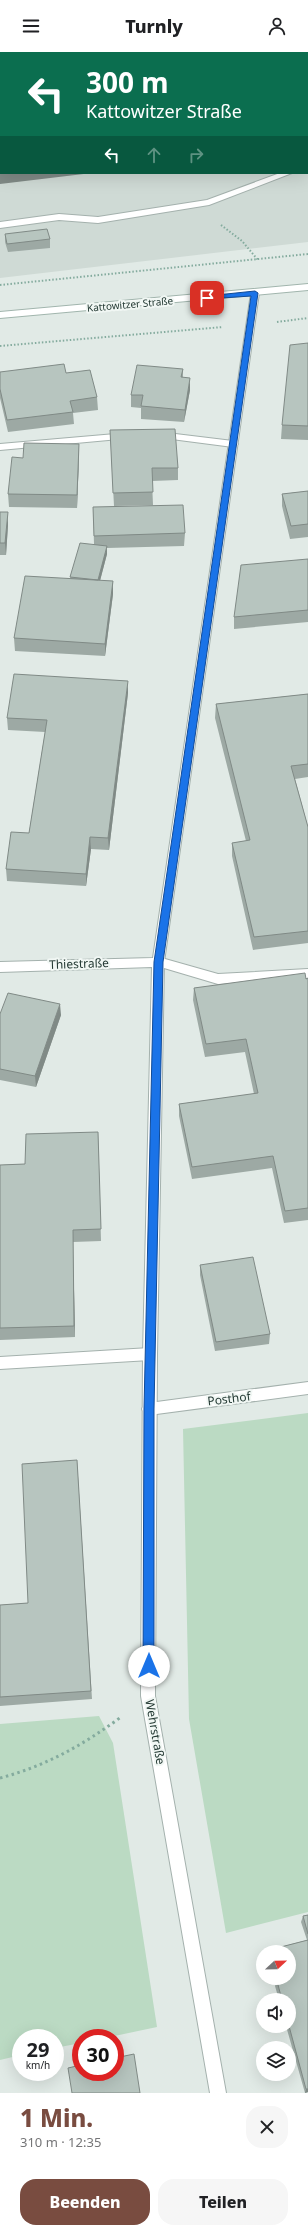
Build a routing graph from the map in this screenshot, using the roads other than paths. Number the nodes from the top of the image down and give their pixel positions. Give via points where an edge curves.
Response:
1 (285, 174) edge
2 (0, 225) edge
3 (308, 287) edge
4 (255, 293) junction
5 (0, 315) edge
6 (233, 444) junction
7 (0, 447) edge
8 (158, 962) junction
9 (0, 967) edge
10 (308, 974) edge
11 (150, 1354) junction
12 (0, 1363) edge
13 (308, 1388) edge
14 (149, 1409) junction
15 (218, 2093) edge

1 - 2 street via 209,202 98,220 59,217
3 - 4 street, Kattowitzer Straße
4 - 5 street, Kattowitzer Straße
4 - 6 street, Wehrstraße
6 - 7 street via 143,435
6 - 8 street, Wehrstraße
8 - 9 street, Thiestraße
8 - 10 street, Thiestraße via 218,979
8 - 11 street, Wehrstraße
11 - 12 street
11 - 14 street, Wehrstraße
13 - 14 street, Posthof
14 - 15 street, Wehrstraße via 148,1696

